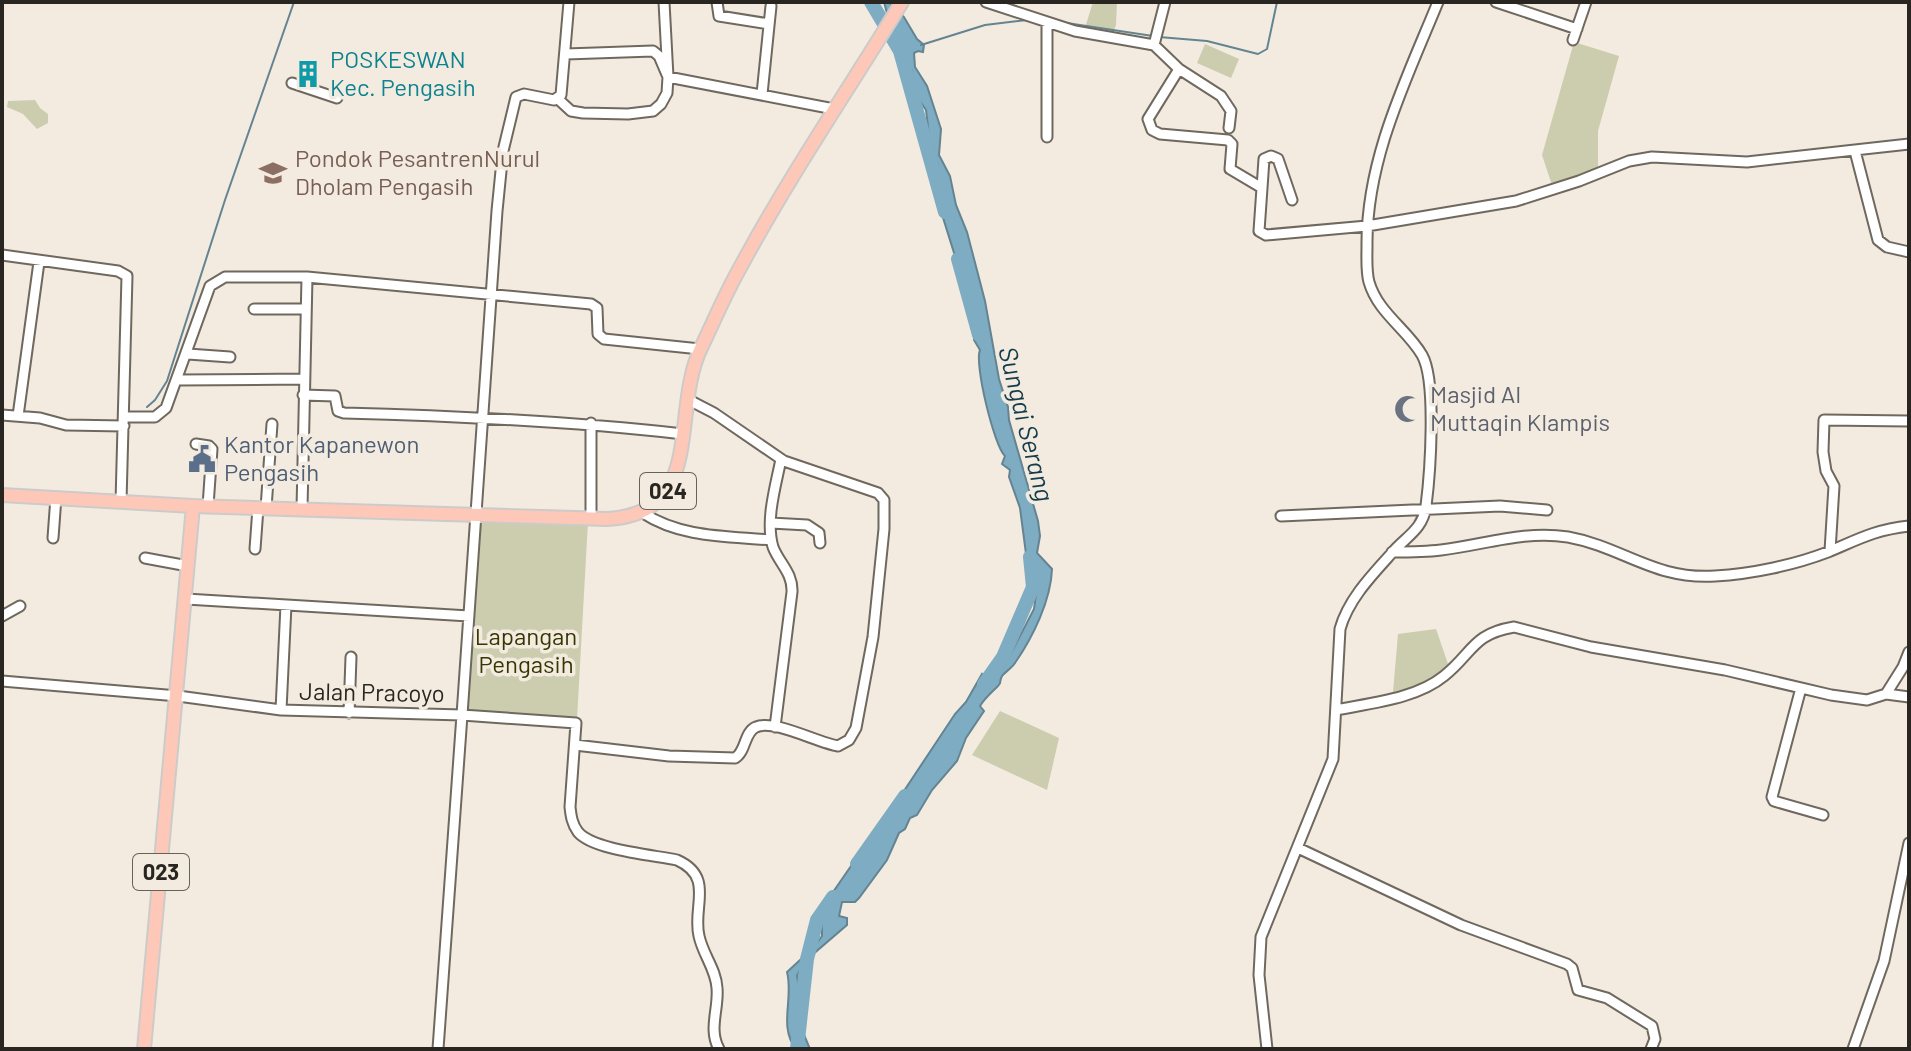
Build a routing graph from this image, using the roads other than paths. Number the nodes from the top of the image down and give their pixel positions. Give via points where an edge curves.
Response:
1 (569, 2) edge
2 (664, 2) edge
3 (717, 2) edge
4 (902, 2) edge
5 (986, 2) edge
6 (1165, 2) edge
7 (1438, 2) edge
8 (1496, 2) edge
9 (1586, 2) edge
10 (771, 6) dead end
11 (1045, 23) junction
12 (769, 24) junction
13 (1577, 29) junction
14 (1573, 40) dead end
15 (1154, 44) junction
16 (566, 54) junction
17 (1179, 69) junction
18 (668, 77) junction
19 (292, 83) dead end
20 (762, 94) junction
21 (337, 98) dead end
22 (558, 99) junction
23 (834, 109) junction
24 (1229, 128) dead end
25 (1047, 137) dead end
26 (1909, 144) edge
27 (1855, 151) junction
28 (1262, 188) junction
29 (1292, 200) dead end
30 (1367, 226) junction
31 (1909, 252) edge
32 (2, 255) edge
33 (39, 262) junction
34 (307, 277) junction
35 (492, 294) junction
36 (254, 309) dead end
37 (306, 309) junction
38 (700, 349) junction
39 (188, 354) junction
40 (230, 357) dead end
41 (304, 379) junction
42 (178, 380) junction
43 (303, 395) junction
44 (687, 399) junction
45 (2, 415) edge
46 (18, 416) junction
47 (482, 416) junction
48 (1909, 421) edge
49 (125, 422) junction
50 (591, 423) junction
51 (272, 424) dead end
52 (683, 434) junction
53 (196, 444) dead end
54 (781, 459) junction
55 (2, 495) edge
56 (56, 497) junction
57 (121, 502) junction
58 (193, 506) junction
59 (208, 506) junction
60 (262, 508) junction
61 (302, 509) junction
62 (1425, 510) junction
63 (1547, 510) dead end
64 (643, 513) junction
65 (476, 515) junction
66 (1281, 516) dead end
67 (591, 519) junction
68 (771, 523) junction
69 (1909, 526) edge
70 (53, 538) dead end
71 (771, 540) junction
72 (820, 543) dead end
73 (255, 549) dead end
74 (1830, 551) junction
75 (1392, 552) junction
76 (145, 558) dead end
77 (188, 566) junction
78 (186, 599) junction
79 (286, 605) junction
80 (20, 606) dead end
81 (2, 616) edge
82 (469, 616) junction
83 (1909, 652) edge
84 (351, 657) dead end
85 (2, 681) edge
86 (1801, 688) junction
87 (1886, 694) junction
88 (178, 696) junction
89 (1909, 697) edge
90 (281, 710) junction
91 (1336, 710) junction
92 (349, 713) junction
93 (462, 715) junction
94 (775, 727) junction
95 (575, 745) junction
96 (1823, 815) dead end
97 (1909, 843) edge
98 (1298, 848) junction
99 (144, 1049) edge
100 (438, 1049) edge
101 (719, 1049) edge
102 (1267, 1049) edge
103 (1651, 1049) edge
104 (1853, 1049) edge

1 - 16 street
2 - 18 street
3 - 12 street via 719,16
4 - 23 main road, 024
5 - 11 street
6 - 15 street
7 - 30 street via 1378,158
8 - 13 street
9 - 13 street
10 - 12 street
11 - 15 street
11 - 25 street
12 - 20 street
13 - 14 street
15 - 17 street
16 - 18 street via 653,51
16 - 22 street
17 - 24 street via 1228,103
17 - 28 street via 1148,125 1160,134 1228,140 1230,169
18 - 20 street
18 - 22 street, Jalan Pracoyo via 663,100 648,113 574,111
19 - 21 street
20 - 23 street
22 - 35 street, Jalan Pracoyo via 524,94 513,102 503,151
23 - 38 main road, 024 via 739,268
26 - 27 street
27 - 30 street via 1747,162 1652,157 1516,201
27 - 31 street via 1878,240
28 - 29 street via 1264,159 1271,156 1281,163
28 - 30 street via 1261,234
30 - 62 street via 1369,282 1382,308 1424,357 1427,370
32 - 33 street
33 - 46 street
33 - 49 street via 127,276
34 - 35 street
34 - 37 street
34 - 39 street via 215,281
35 - 38 street via 591,304 597,308 598,334 604,339
35 - 47 street, Jalan Pracoyo
36 - 37 street
37 - 41 street
38 - 44 main road, 024
39 - 40 street
39 - 42 street
41 - 42 street
41 - 43 street
42 - 49 street via 162,413
43 - 47 street via 335,396 340,413
43 - 61 street
44 - 52 main road, 024
44 - 54 street
45 - 46 street
46 - 49 street via 66,425
47 - 50 street
47 - 65 street, Jalan Pracoyo
48 - 74 street via 1824,420 1823,452 1834,486
49 - 57 street
50 - 52 street
50 - 67 street
51 - 60 street
52 - 64 main road, 024 via 672,484 661,501
53 - 59 street via 212,449
54 - 68 street
54 - 94 street via 878,493 885,512 873,637 856,728 838,746
55 - 56 main road
56 - 57 main road
56 - 70 street
57 - 58 main road
58 - 59 main road, 024
58 - 77 main road, 023
59 - 60 main road, 024
60 - 61 main road, 024
60 - 73 street
61 - 65 main road, 024
62 - 63 street
62 - 66 street
62 - 75 street via 1417,529
64 - 67 main road, 024
64 - 71 street via 676,529
65 - 67 main road, 024
65 - 82 street, Jalan Pracoyo
68 - 71 street
68 - 72 street via 812,526
69 - 74 street via 1873,531
71 - 94 street via 792,586
74 - 75 street via 1800,562 1691,577 1569,537 1516,536 1444,550
75 - 91 street via 1344,613
76 - 77 street
77 - 78 main road, 023
78 - 79 street
78 - 88 main road, 023
79 - 82 street
79 - 90 street
80 - 81 street
82 - 93 street, Jalan Pracoyo
83 - 87 street
84 - 92 street
85 - 88 street, Jalan Pracoyo
86 - 87 street via 1867,700
86 - 91 street via 1514,627 1478,639 1444,676 1421,689
86 - 96 street via 1772,797
87 - 89 street
88 - 90 street, Jalan Pracoyo
88 - 99 main road, 023
90 - 92 street, Jalan Pracoyo
91 - 98 street via 1333,759
92 - 93 street, Jalan Pracoyo
93 - 95 street via 575,722
93 - 100 street
94 - 95 street via 754,728 735,758
95 - 101 street via 570,807 579,833 609,846 677,860 697,877 699,939 717,987 714,1030
97 - 104 street via 1884,961
98 - 102 street via 1261,937 1259,975
98 - 103 street via 1461,925 1567,964 1575,988 1607,998 1652,1026

